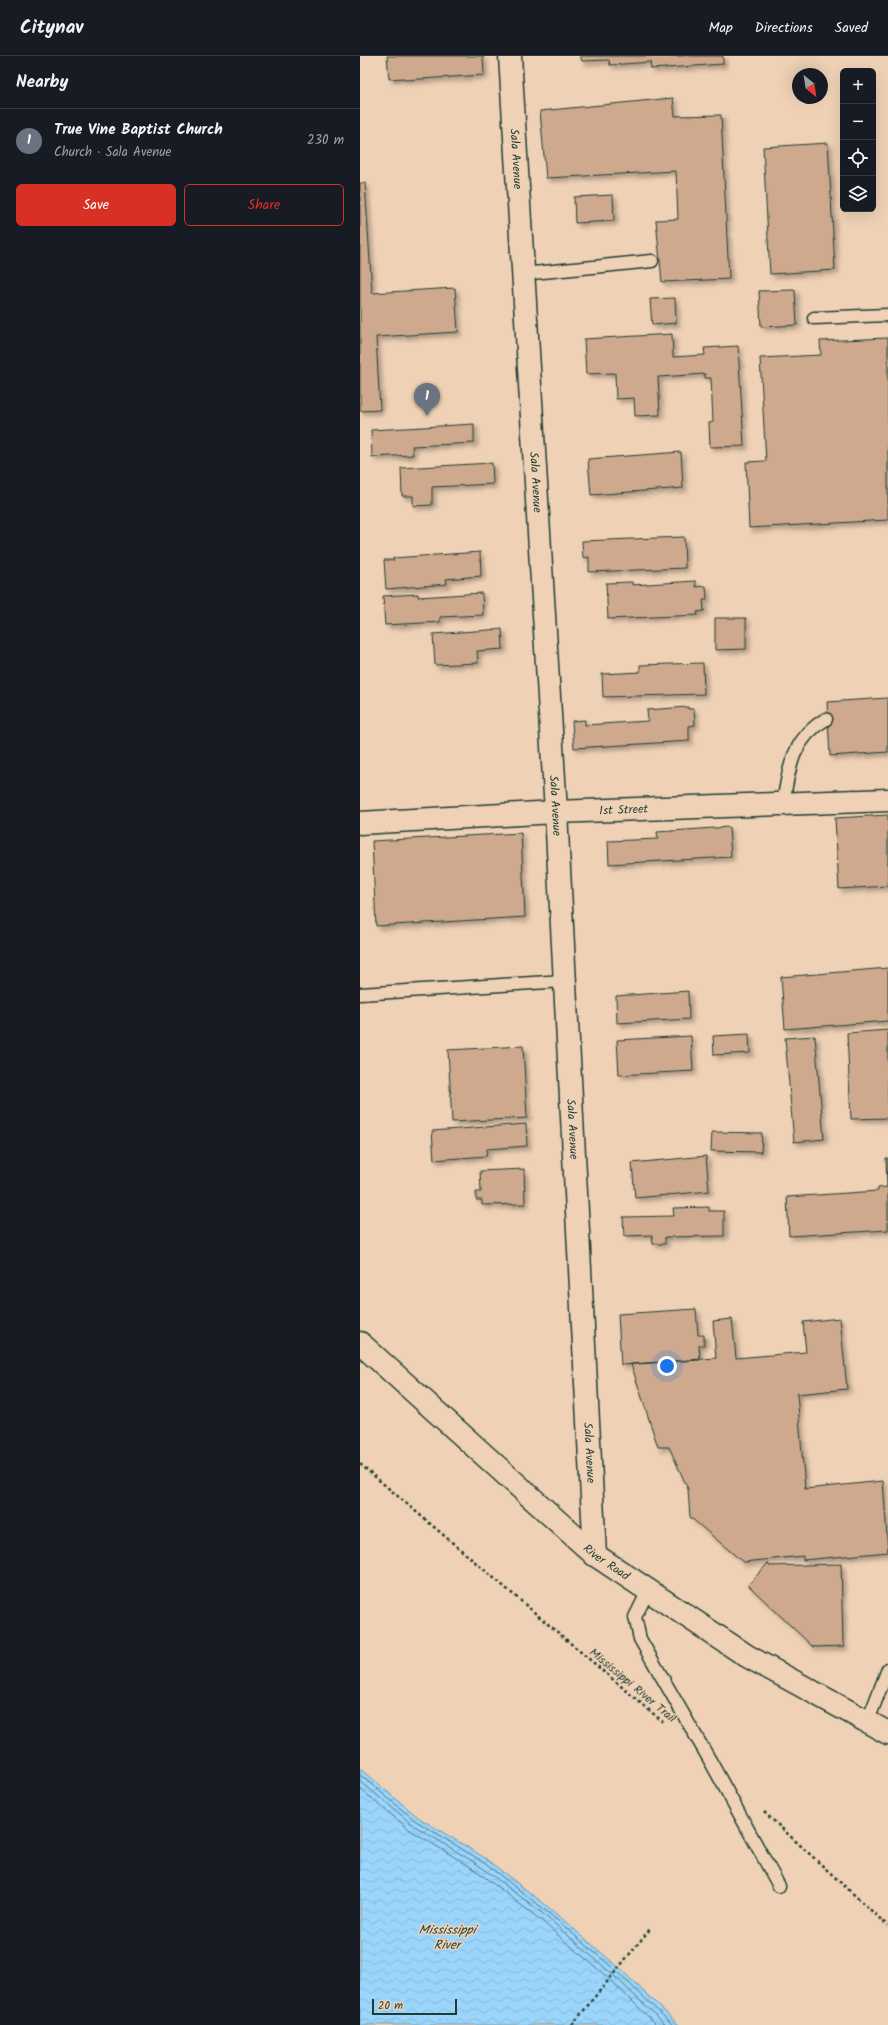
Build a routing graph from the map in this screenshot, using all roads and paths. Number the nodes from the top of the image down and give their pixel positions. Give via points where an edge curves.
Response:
1 (510, 56) edge
2 (652, 261) dead end
3 (523, 274) junction
4 (888, 315) edge
5 (814, 318) dead end
6 (826, 719) dead end
7 (888, 800) edge
8 (783, 804) junction
9 (556, 812) junction
10 (360, 823) edge
11 (564, 981) junction
12 (360, 994) edge
13 (360, 1343) edge
14 (360, 1464) edge
15 (595, 1555) junction
16 (648, 1592) junction
17 (888, 1669) edge
18 (663, 1723) dead end
19 (867, 1723) junction
20 (888, 1733) edge
21 (759, 1807) dead end
22 (779, 1886) dead end
23 (888, 1926) edge
24 (650, 1930) dead end
25 (572, 2025) edge

1 - 3 street, Sala Avenue
2 - 3 lane
3 - 9 street, Sala Avenue
4 - 5 lane
6 - 8 lane via 804,735 790,762
7 - 8 street, 1st Street
8 - 9 street, 1st Street
9 - 10 street, 1st Street
9 - 11 street, Sala Avenue
11 - 12 lane
11 - 15 street, Sala Avenue
13 - 15 street, River Road
14 - 18 path, Mississippi River Trail
15 - 16 street, River Road
16 - 19 street, River Road via 747,1656
16 - 22 lane via 635,1617 640,1639
17 - 19 lane
19 - 20 street, River Road
21 - 23 path
24 - 25 path

